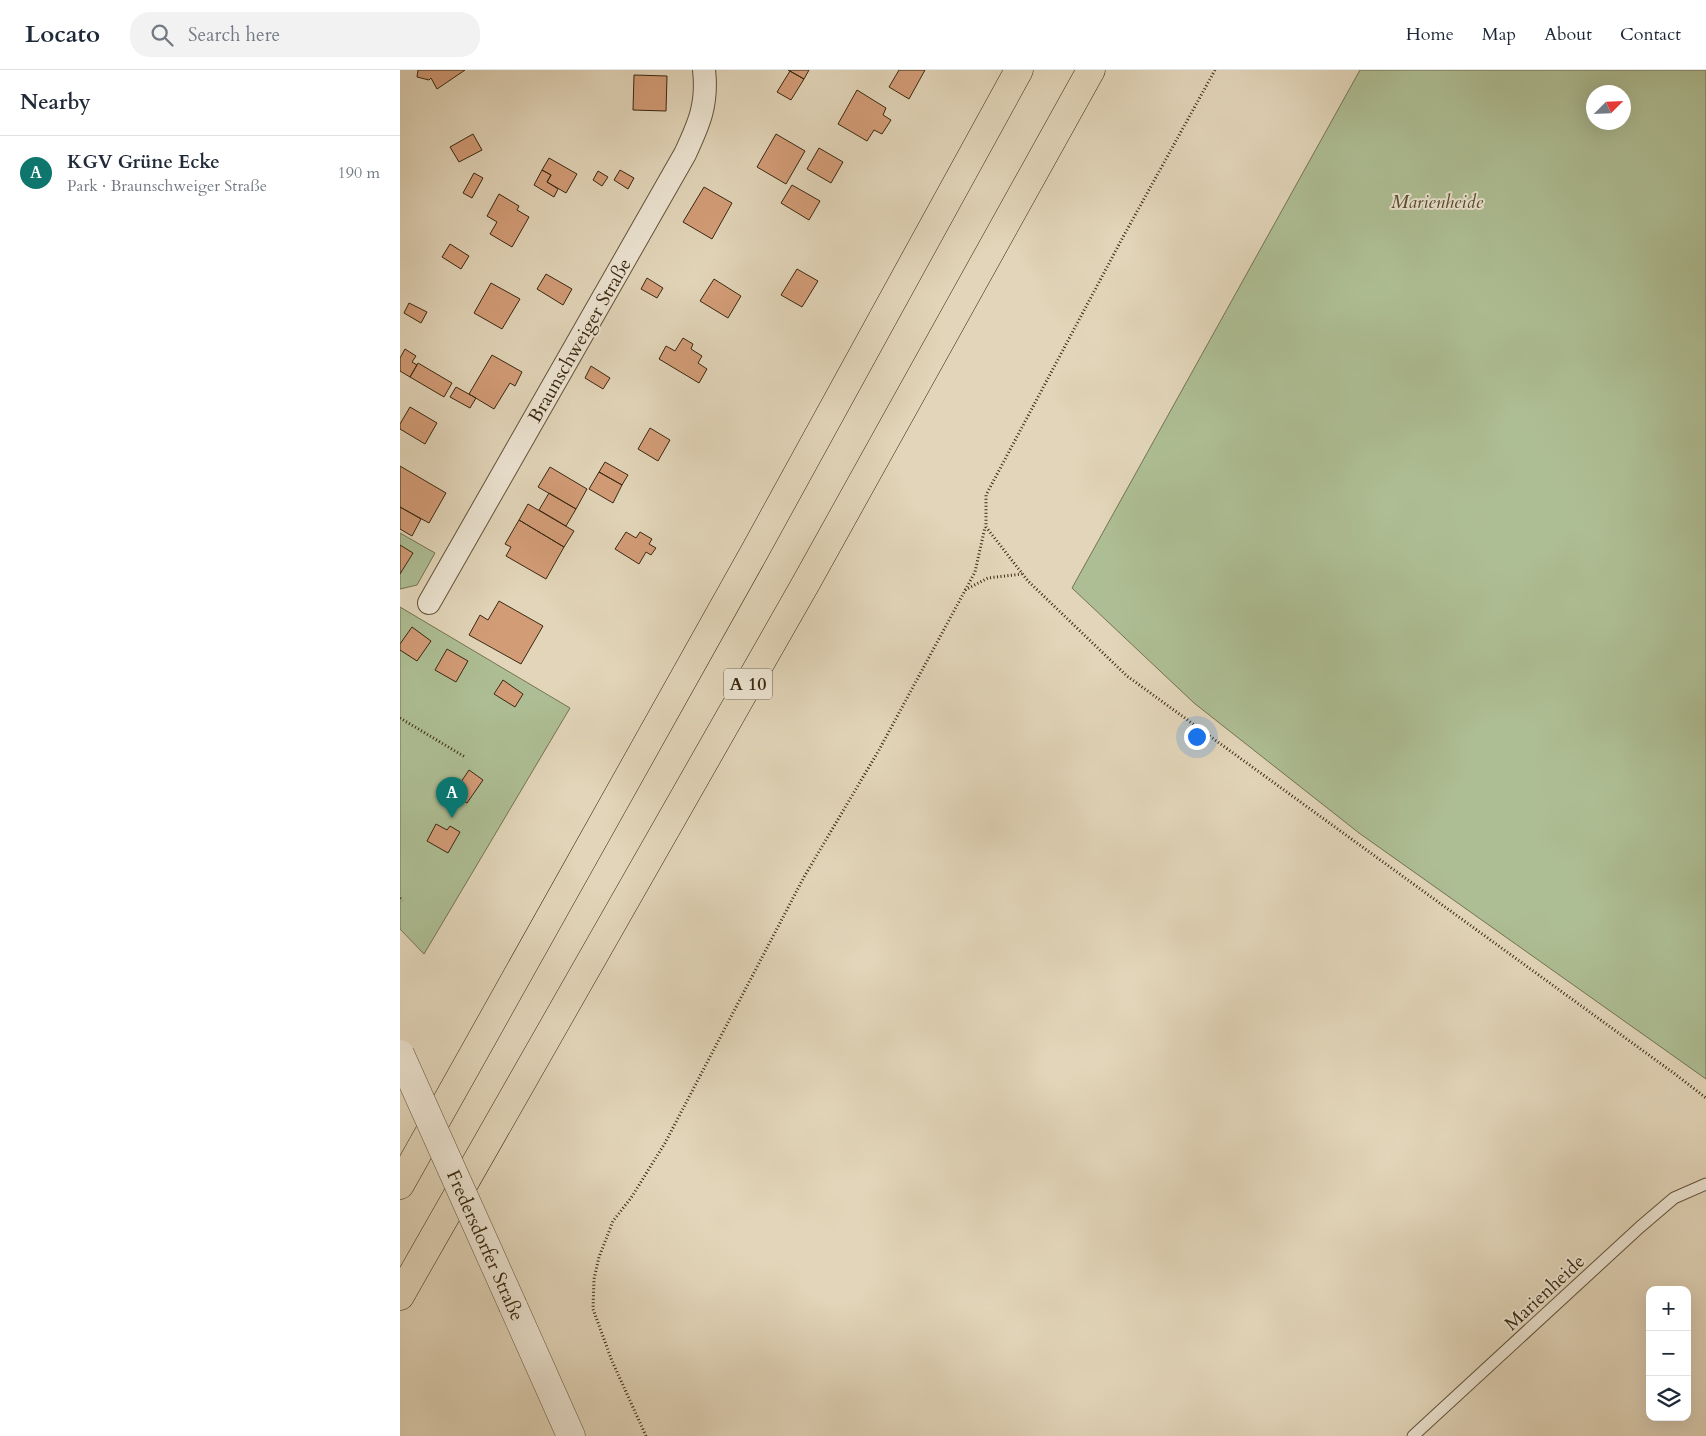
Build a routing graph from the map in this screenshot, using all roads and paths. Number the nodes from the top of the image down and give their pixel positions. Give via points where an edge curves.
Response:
1 (704, 70) edge
2 (1018, 70) edge
3 (1091, 70) edge
4 (1215, 70) edge
5 (986, 527) junction
6 (1022, 574) junction
7 (964, 590) junction
8 (429, 603) dead end
9 (400, 718) edge
10 (465, 757) dead end
11 (400, 1054) edge
12 (1706, 1098) edge
13 (1706, 1184) edge
14 (400, 1185) edge
15 (400, 1296) edge
16 (571, 1436) edge
17 (646, 1436) edge
18 (1413, 1436) edge

1 - 8 street, Braunschweiger Straße via 700,122 684,154
2 - 14 highway via 756,548
3 - 15 highway, A 10 via 806,582
4 - 5 path via 986,495
5 - 6 path
5 - 7 path via 975,572
6 - 7 path via 988,578
6 - 12 path via 1127,676
7 - 17 path via 879,750 804,877 665,1143 613,1221 599,1257 593,1309
9 - 10 path
11 - 16 street, Fredersdorfer Straße, bridge
13 - 18 lane, Marienheide via 1674,1198

